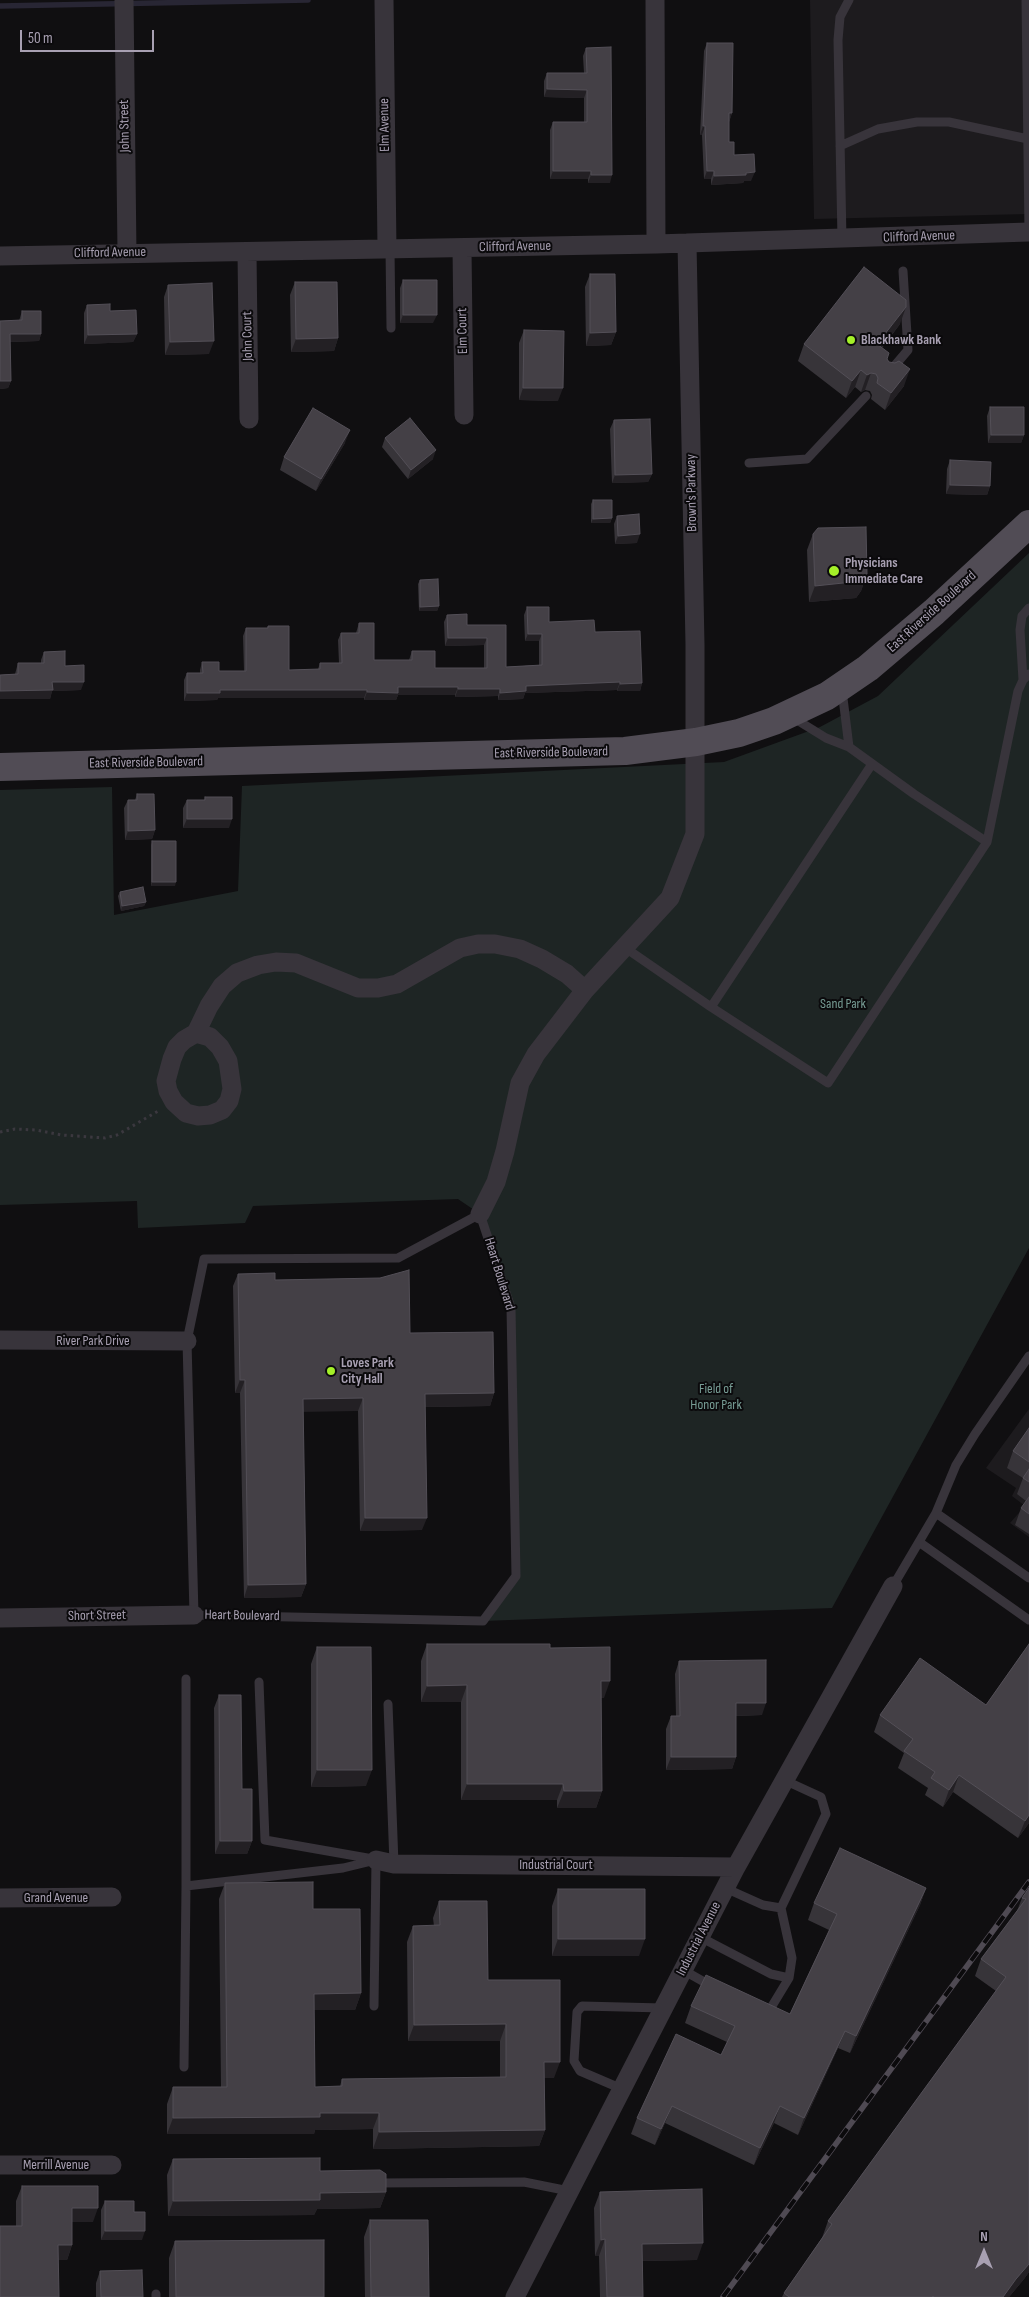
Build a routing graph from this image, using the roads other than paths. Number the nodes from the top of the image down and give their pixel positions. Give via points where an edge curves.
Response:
1 (124, 0) edge
2 (384, 0) edge
3 (655, 0) edge
4 (849, 0) edge
5 (1026, 0) edge
6 (1028, 139) edge
7 (840, 146) junction
8 (1029, 232) edge
9 (842, 239) junction
10 (687, 243) junction
11 (656, 244) junction
12 (462, 248) junction
13 (388, 249) junction
14 (248, 252) junction
15 (127, 253) junction
16 (0, 256) edge
17 (903, 272) dead end
18 (391, 328) dead end
19 (888, 374) edge
20 (866, 396) dead end
21 (464, 415) dead end
22 (249, 419) dead end
23 (749, 463) dead end
24 (1029, 524) edge
25 (1029, 608) edge
26 (1026, 677) edge
27 (841, 686) junction
28 (788, 715) junction
29 (696, 742) junction
30 (849, 747) junction
31 (872, 764) junction
32 (0, 767) edge
33 (987, 842) junction
34 (624, 947) junction
35 (585, 990) junction
36 (711, 1007) junction
37 (196, 1034) junction
38 (480, 1214) junction
39 (0, 1340) edge
40 (187, 1341) junction
41 (1029, 1356) edge
42 (936, 1513) junction
43 (919, 1542) junction
44 (1029, 1578) edge
45 (893, 1586) joint
46 (194, 1615) junction
47 (0, 1618) edge
48 (1029, 1620) edge
49 (186, 1678) dead end
50 (259, 1682) dead end
51 (388, 1704) dead end
52 (784, 1780) junction
53 (385, 1862) junction
54 (736, 1867) junction
55 (186, 1886) junction
56 (725, 1888) junction
57 (112, 1897) dead end
58 (0, 1898) edge
59 (781, 1908) junction
60 (700, 1937) junction
61 (683, 1970) junction
62 (789, 1978) junction
63 (724, 1993) edge
64 (374, 2006) dead end
65 (664, 2008) junction
66 (758, 2012) edge
67 (184, 2067) dead end
68 (622, 2089) junction
69 (0, 2165) edge
70 (112, 2165) dead end
71 (380, 2183) edge
72 (569, 2191) junction
73 (515, 2297) edge

1 - 15 street, John Street
2 - 13 street, Elm Avenue
3 - 11 street
4 - 7 lane via 840,17 838,40
5 - 6 lane
6 - 7 lane via 949,122 917,122 878,129
6 - 8 lane
7 - 9 lane
8 - 9 street, Clifford Avenue
9 - 10 street, Clifford Avenue
10 - 11 street, Clifford Avenue
10 - 29 street, Brown's Parkway
11 - 12 street, Clifford Avenue
12 - 13 street, Clifford Avenue
12 - 21 street, Elm Court
13 - 14 street, Clifford Avenue
13 - 18 lane
14 - 15 street, Clifford Avenue
14 - 22 street, John Court
15 - 16 street, Clifford Avenue
17 - 19 lane via 908,350
20 - 23 lane via 807,459
24 - 27 main road, East Riverside Boulevard via 934,612 868,668
25 - 26 lane via 1022,616 1020,630
26 - 33 lane via 1014,708
27 - 28 main road, East Riverside Boulevard
27 - 30 lane
28 - 29 main road, East Riverside Boulevard via 739,733
28 - 30 lane via 826,738
29 - 32 main road, East Riverside Boulevard via 625,751
29 - 34 street via 695,834 670,898
30 - 31 lane
31 - 33 lane
31 - 36 lane
33 - 36 lane via 828,1083
34 - 35 street
34 - 36 lane
35 - 37 street via 542,959 520,949 495,944 460,948 398,984 378,988 358,988 296,963 276,962 237,973 222,986
35 - 38 street via 536,1054 520,1083 506,1151 496,1182
37 - 37 street via 210,1037 228,1061 232,1090 229,1101 222,1110 210,1115 186,1113 174,1102 166,1081 172,1059 184,1040
38 - 40 lane, Heart Boulevard via 398,1258 204,1259
38 - 46 lane, Heart Boulevard via 511,1308 516,1576 483,1621
39 - 40 street, River Park Drive
40 - 46 lane, Heart Boulevard
41 - 42 lane via 974,1434 956,1465
42 - 43 lane
42 - 44 lane
43 - 45 lane
43 - 48 lane
45 - 52 street, Industrial Avenue
46 - 47 street, Short Street
49 - 55 lane
50 - 53 lane via 265,1840
51 - 53 lane
52 - 54 street, Industrial Avenue
52 - 59 lane via 820,1797 826,1814
53 - 54 street, Industrial Court
53 - 55 lane
53 - 64 lane
54 - 56 street, Industrial Avenue
55 - 67 lane
56 - 59 lane via 763,1905
56 - 60 street, Industrial Avenue
57 - 58 street, Grand Avenue
59 - 62 lane via 792,1958
60 - 61 street, Industrial Avenue
60 - 62 lane via 771,1974
61 - 63 lane
61 - 65 street, Industrial Avenue
62 - 66 lane via 769,2011
65 - 68 street, Industrial Avenue
65 - 68 lane via 582,2006 577,2012 574,2061 580,2071
68 - 72 street, Industrial Avenue
69 - 70 street, Merrill Avenue
71 - 72 lane via 524,2182
72 - 73 street, Industrial Avenue

